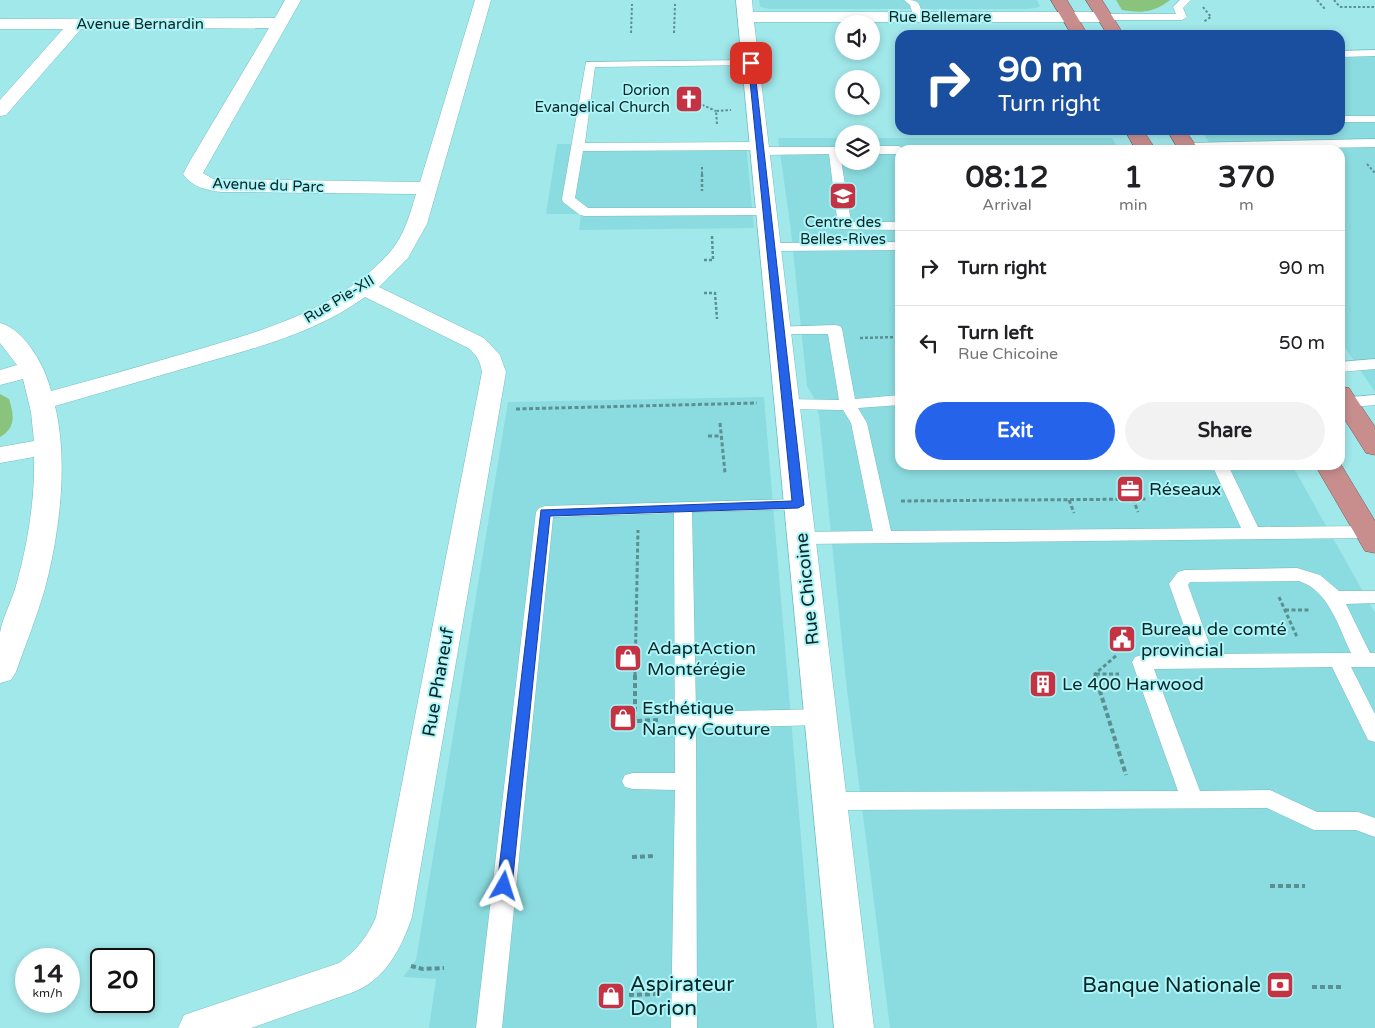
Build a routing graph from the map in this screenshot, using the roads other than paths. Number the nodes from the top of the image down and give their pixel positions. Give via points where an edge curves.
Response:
1 (293, 0) edge
2 (483, 0) edge
3 (909, 0) edge
4 (1059, 0) edge
5 (1094, 0) edge
6 (1186, 0) edge
7 (745, 8) edge
8 (918, 17) junction
9 (1069, 17) junction
10 (1104, 17) junction
11 (279, 23) junction
12 (0, 24) edge
13 (76, 24) junction
14 (1077, 30) edge
15 (1113, 30) edge
16 (1345, 54) edge
17 (1375, 54) edge
18 (751, 63) junction
19 (0, 111) edge
20 (1345, 119) edge
21 (1375, 119) edge
22 (1375, 144) edge
23 (1328, 145) edge
24 (578, 147) junction
25 (760, 148) junction
26 (835, 150) edge
27 (880, 151) edge
28 (895, 152) edge
29 (841, 170) edge
30 (427, 188) junction
31 (767, 211) junction
32 (895, 226) edge
33 (895, 246) edge
34 (771, 247) junction
35 (364, 288) junction
36 (0, 330) edge
37 (779, 330) junction
38 (1375, 364) edge
39 (1345, 367) edge
40 (31, 369) junction
41 (0, 378) edge
42 (1345, 399) edge
43 (895, 400) edge
44 (1375, 400) edge
45 (42, 402) junction
46 (1345, 403) edge
47 (775, 404) junction
48 (848, 405) junction
49 (46, 447) junction
50 (1375, 447) edge
51 (0, 454) edge
52 (1222, 470) edge
53 (1331, 470) edge
54 (798, 505) junction
55 (683, 508) junction
56 (1252, 534) junction
57 (883, 537) junction
58 (802, 538) junction
59 (1371, 538) edge
60 (1334, 598) junction
61 (1375, 598) edge
62 (1338, 660) junction
63 (1369, 660) edge
64 (1206, 661) junction
65 (0, 672) edge
66 (821, 717) junction
67 (686, 720) junction
68 (1375, 734) edge
69 (634, 781) dead end
70 (686, 782) junction
71 (1192, 799) junction
72 (830, 801) junction
73 (1375, 828) edge
74 (198, 1028) edge
75 (489, 1028) edge
76 (684, 1028) edge
77 (854, 1028) edge

1 - 11 street, Avenue du Parc
2 - 30 street, Rue Pie-XII
3 - 8 lane via 915,4
4 - 9 highway
5 - 10 highway
6 - 10 lane via 1178,7 1182,17
7 - 8 street, Rue Bellemare
7 - 18 street, Rue Chicoine
8 - 9 street, Rue Bellemare
9 - 10 street, Rue Bellemare
9 - 14 highway
10 - 15 highway
11 - 13 street, Avenue Bernardin
11 - 30 street, Avenue du Parc via 193,174 196,178 222,186
12 - 13 street, Avenue Bernardin
13 - 19 street
16 - 17 lane
18 - 24 lane via 590,64
18 - 25 street, Rue Chicoine
20 - 21 lane
22 - 23 lane
24 - 25 lane
24 - 31 lane via 568,199 585,212
25 - 26 lane
25 - 31 street, Rue Chicoine
27 - 28 lane
29 - 32 lane via 845,226
30 - 35 street, Rue Pie-XII via 417,224 405,248
31 - 34 street, Rue Chicoine
33 - 34 lane
34 - 37 street, Rue Chicoine
35 - 45 street, Rue Pie-XII via 310,319 267,335
35 - 74 street, Rue Phaneuf via 476,344 492,359 494,372 394,917 377,953 350,976
36 - 40 street via 23,354
37 - 47 street, Rue Chicoine
37 - 48 lane via 835,329
38 - 39 lane
40 - 41 street
40 - 45 street
42 - 44 lane
43 - 48 lane
45 - 49 street
46 - 50 highway
47 - 48 lane
47 - 54 street, Rue Chicoine
48 - 57 lane via 859,423
49 - 51 street
49 - 65 street via 45,510 38,558 23,611
52 - 56 lane
53 - 59 highway
54 - 55 lane
54 - 58 street, Rue Chicoine
55 - 67 lane
55 - 75 lane via 545,512
56 - 57 lane
56 - 59 lane
57 - 58 lane
58 - 66 street, Rue Chicoine
60 - 61 lane
60 - 63 lane
60 - 64 lane via 1323,583 1297,574 1185,576 1178,584
62 - 63 lane
62 - 64 lane
62 - 68 lane
64 - 71 lane via 1142,662
66 - 67 lane
66 - 72 street, Rue Chicoine
67 - 70 lane
69 - 70 lane
70 - 76 lane
71 - 72 lane
71 - 73 lane via 1270,799 1314,821 1358,821
72 - 77 street, Rue Chicoine

